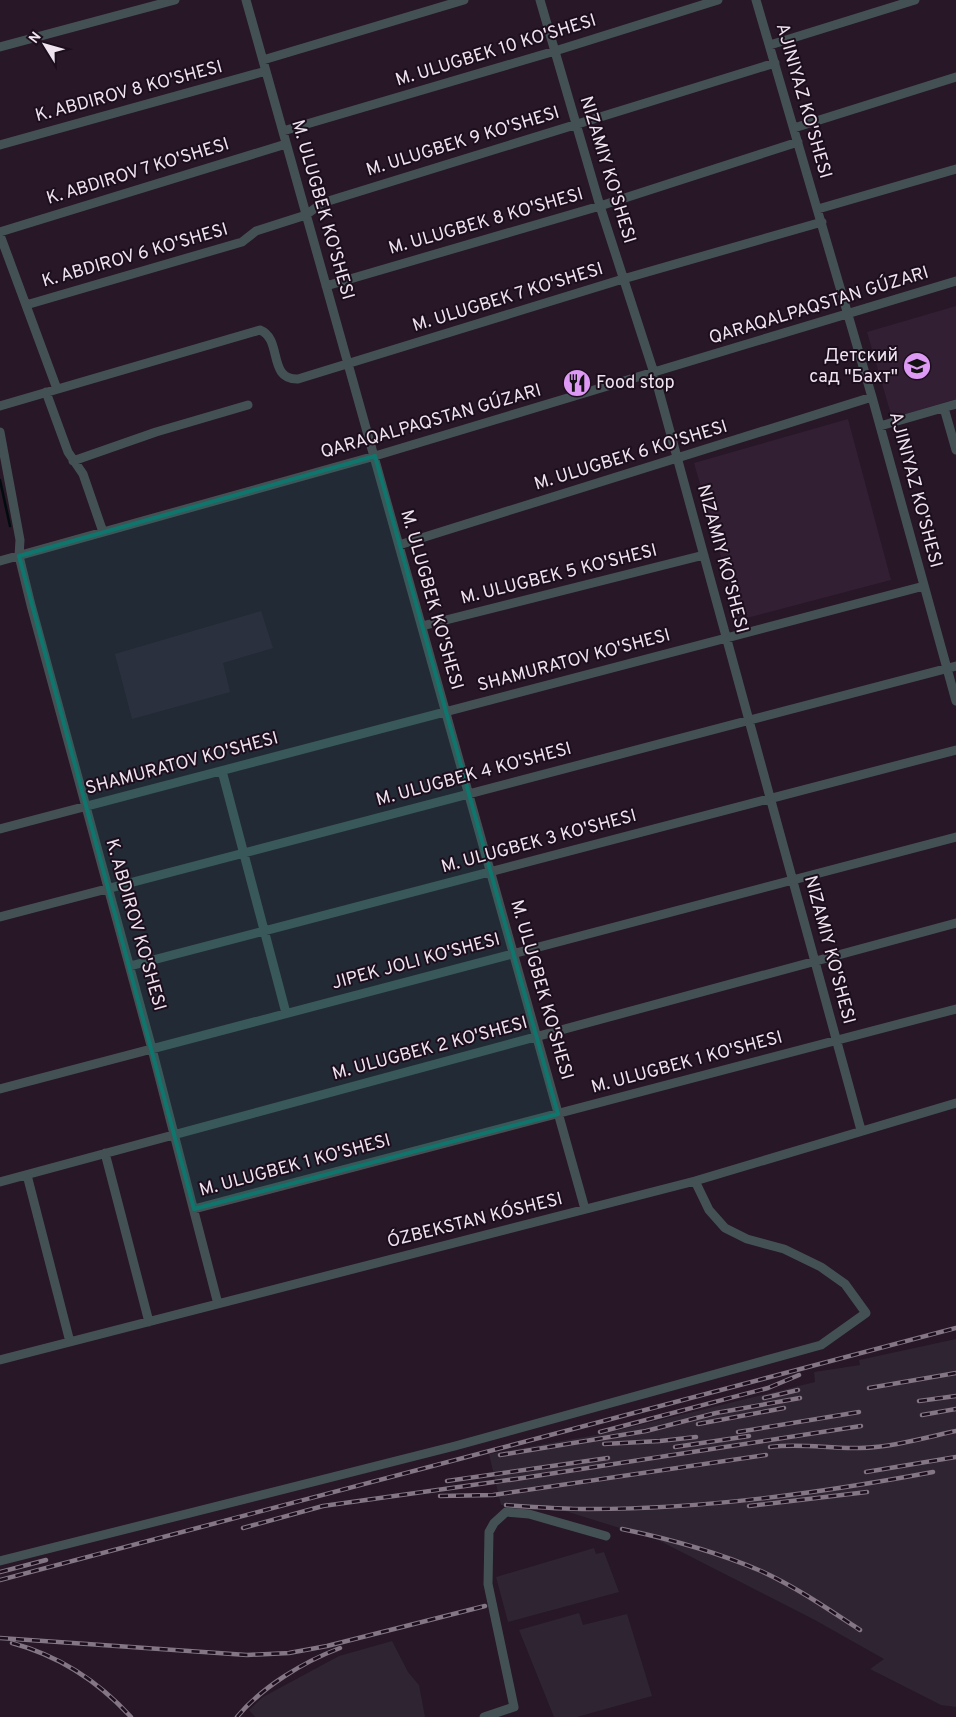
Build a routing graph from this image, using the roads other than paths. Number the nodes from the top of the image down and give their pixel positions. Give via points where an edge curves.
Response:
1 (175, 0) edge
2 (246, 0) edge
3 (464, 0) edge
4 (540, 0) edge
5 (718, 0) edge
6 (756, 0) edge
7 (915, 0) edge
8 (770, 45) junction
9 (0, 47) edge
10 (555, 51) junction
11 (263, 60) junction
12 (775, 63) junction
13 (266, 71) junction
14 (956, 77) edge
15 (576, 124) junction
16 (794, 128) junction
17 (283, 130) junction
18 (798, 142) junction
19 (286, 144) junction
20 (0, 145) edge
21 (956, 169) edge
22 (600, 206) junction
23 (818, 209) junction
24 (306, 214) junction
25 (822, 222) junction
26 (0, 233) edge
27 (623, 279) junction
28 (956, 281) edge
29 (326, 286) junction
30 (26, 305) junction
31 (848, 314) junction
32 (348, 364) junction
33 (654, 373) junction
34 (57, 389) junction
35 (46, 392) junction
36 (872, 397) junction
37 (956, 404) edge
38 (248, 405) dead end
39 (0, 406) edge
40 (944, 408) junction
41 (880, 426) junction
42 (0, 432) edge
43 (956, 450) edge
44 (375, 456) junction
45 (677, 458) junction
46 (73, 461) junction
47 (103, 532) junction
48 (399, 545) junction
49 (704, 555) junction
50 (19, 556) junction
51 (0, 561) edge
52 (924, 586) junction
53 (422, 626) junction
54 (726, 638) junction
55 (951, 667) edge
56 (956, 701) edge
57 (446, 712) junction
58 (749, 720) junction
59 (956, 750) edge
60 (222, 771) junction
61 (468, 794) junction
62 (770, 798) junction
63 (85, 807) junction
64 (0, 829) edge
65 (956, 837) edge
66 (244, 853) junction
67 (490, 872) junction
68 (793, 880) junction
69 (108, 888) junction
70 (0, 916) edge
71 (956, 924) edge
72 (264, 931) junction
73 (513, 953) junction
74 (815, 962) junction
75 (130, 966) junction
76 (956, 1009) edge
77 (286, 1013) junction
78 (537, 1037) junction
79 (837, 1040) junction
80 (152, 1049) junction
81 (0, 1089) edge
82 (956, 1103) edge
83 (558, 1114) junction
84 (861, 1130) junction
85 (175, 1135) junction
86 (105, 1153) junction
87 (26, 1175) junction
88 (695, 1181) junction
89 (0, 1182) edge
90 (585, 1209) junction
91 (194, 1210) junction
92 (218, 1304) junction
93 (149, 1322) junction
94 (70, 1342) junction
95 (0, 1360) edge
96 (606, 1536) dead end
97 (0, 1561) edge
98 (484, 1717) edge

1 - 9 street
2 - 11 street, M. ULUGBEK KO'SHESI
3 - 11 street
4 - 10 street, NIZAMIY KO'SHESI
5 - 10 street, M. ULUGBEK 10 KO'SHESI
6 - 8 street, AJINIYAZ KO'SHESI
7 - 8 street
8 - 12 street, AJINIYAZ KO'SHESI
10 - 15 street, NIZAMIY KO'SHESI
10 - 17 street, M. ULUGBEK 10 KO'SHESI
11 - 13 street, M. ULUGBEK KO'SHESI
12 - 15 street, M. ULUGBEK 9 KO'SHESI
12 - 16 street, AJINIYAZ KO'SHESI
13 - 17 street, M. ULUGBEK KO'SHESI
13 - 20 street, K. ABDIROV 8 KO'SHESI
14 - 16 street
15 - 22 street, NIZAMIY KO'SHESI
15 - 24 street, M. ULUGBEK 9 KO'SHESI via 322,203
16 - 18 street, AJINIYAZ KO'SHESI
17 - 19 street, M. ULUGBEK KO'SHESI
18 - 22 street, M. ULUGBEK 8 KO'SHESI
18 - 23 street, AJINIYAZ KO'SHESI
19 - 24 street, M. ULUGBEK KO'SHESI
19 - 26 street, K. ABDIROV 7 KO'SHESI
21 - 23 street
22 - 27 street, NIZAMIY KO'SHESI
22 - 29 street, M. ULUGBEK 8 KO'SHESI
23 - 25 street, AJINIYAZ KO'SHESI
24 - 29 street, M. ULUGBEK KO'SHESI
24 - 30 street, K. ABDIROV 6 KO'SHESI via 256,231 242,242
25 - 27 street, M. ULUGBEK 7 KO'SHESI
25 - 31 street, AJINIYAZ KO'SHESI
26 - 30 street
27 - 32 street, M. ULUGBEK 7 KO'SHESI
27 - 33 street, NIZAMIY KO'SHESI
28 - 31 street
29 - 32 street, M. ULUGBEK KO'SHESI
30 - 34 street
31 - 33 street
31 - 36 street, AJINIYAZ KO'SHESI
32 - 34 street, M. ULUGBEK 7 KO'SHESI via 291,379 280,371 268,335 260,330
32 - 44 street, M. ULUGBEK KO'SHESI
33 - 44 street
33 - 45 street, NIZAMIY KO'SHESI
34 - 35 street
35 - 39 street
35 - 46 street
36 - 41 street, AJINIYAZ KO'SHESI
36 - 45 street, M. ULUGBEK 6 KO'SHESI
37 - 40 street
38 - 46 street
40 - 41 street
40 - 43 street
41 - 52 street, AJINIYAZ KO'SHESI
42 - 50 street, K. ABDIROV KO'SHESI via 20,540
44 - 47 street
44 - 48 street, M. ULUGBEK KO'SHESI
45 - 48 street, M. ULUGBEK 6 KO'SHESI
45 - 49 street, NIZAMIY KO'SHESI
46 - 47 street via 83,474
47 - 50 street
48 - 53 street, M. ULUGBEK KO'SHESI
49 - 53 street, M. ULUGBEK 5 KO'SHESI
49 - 54 street, NIZAMIY KO'SHESI
50 - 51 street
50 - 63 street, K. ABDIROV KO'SHESI
52 - 54 street, SHAMURATOV KO'SHESI
52 - 55 street, AJINIYAZ KO'SHESI
53 - 57 street, M. ULUGBEK KO'SHESI
54 - 57 street, SHAMURATOV KO'SHESI
54 - 58 street, NIZAMIY KO'SHESI
55 - 56 street, AJINIYAZ KO'SHESI
55 - 58 street, M. ULUGBEK 4 KO'SHESI
57 - 60 street, SHAMURATOV KO'SHESI
57 - 61 street, M. ULUGBEK KO'SHESI
58 - 61 street, M. ULUGBEK 4 KO'SHESI
58 - 62 street, NIZAMIY KO'SHESI
59 - 62 street, M. ULUGBEK 3 KO'SHESI
60 - 63 street, SHAMURATOV KO'SHESI
60 - 66 street
61 - 66 street, M. ULUGBEK 4 KO'SHESI
61 - 67 street, M. ULUGBEK KO'SHESI
62 - 67 street, M. ULUGBEK 3 KO'SHESI
62 - 68 street, NIZAMIY KO'SHESI
63 - 64 street, SHAMURATOV KO'SHESI
63 - 69 street, K. ABDIROV KO'SHESI
65 - 68 street, JIPEK JOLI KO'SHESI
66 - 69 street, M. ULUGBEK 4 KO'SHESI
66 - 72 street
67 - 72 street, M. ULUGBEK 3 KO'SHESI
67 - 73 street, M. ULUGBEK KO'SHESI
68 - 73 street, JIPEK JOLI KO'SHESI
68 - 74 street, NIZAMIY KO'SHESI
69 - 70 street, M. ULUGBEK 4 KO'SHESI
69 - 75 street, K. ABDIROV KO'SHESI
71 - 74 street, M. ULUGBEK 2 KO'SHESI
72 - 75 street, M. ULUGBEK 3 KO'SHESI
72 - 77 street
73 - 77 street, JIPEK JOLI KO'SHESI
73 - 78 street, M. ULUGBEK KO'SHESI
74 - 78 street, M. ULUGBEK 2 KO'SHESI
74 - 79 street, NIZAMIY KO'SHESI
75 - 80 street, K. ABDIROV KO'SHESI
76 - 79 street, M. ULUGBEK 1 KO'SHESI
77 - 80 street, JIPEK JOLI KO'SHESI
78 - 83 street, M. ULUGBEK KO'SHESI
78 - 85 street, M. ULUGBEK 2 KO'SHESI
79 - 83 street, M. ULUGBEK 1 KO'SHESI
79 - 84 street, NIZAMIY KO'SHESI
80 - 81 street, JIPEK JOLI KO'SHESI
80 - 85 street, K. ABDIROV KO'SHESI
82 - 84 street, ÓZBEKSTAN KÓSHESI
83 - 90 street, M. ULUGBEK KO'SHESI
83 - 91 street, M. ULUGBEK 1 KO'SHESI
84 - 88 street, ÓZBEKSTAN KÓSHESI
85 - 86 street, M. ULUGBEK 2 KO'SHESI
85 - 91 street, K. ABDIROV KO'SHESI
86 - 87 street, M. ULUGBEK 2 KO'SHESI
86 - 93 street
87 - 89 street, M. ULUGBEK 2 KO'SHESI
87 - 94 street
88 - 90 street, ÓZBEKSTAN KÓSHESI
88 - 97 street via 709,1210 725,1228 747,1239 784,1249 821,1267 845,1284 866,1313 821,1345 455,1446
90 - 92 street, ÓZBEKSTAN KÓSHESI
91 - 92 street, K. ABDIROV KO'SHESI
92 - 93 street, ÓZBEKSTAN KÓSHESI
93 - 94 street, ÓZBEKSTAN KÓSHESI
94 - 95 street, ÓZBEKSTAN KÓSHESI
96 - 98 street via 529,1514 506,1512 494,1523 489,1532 488,1584 514,1707

